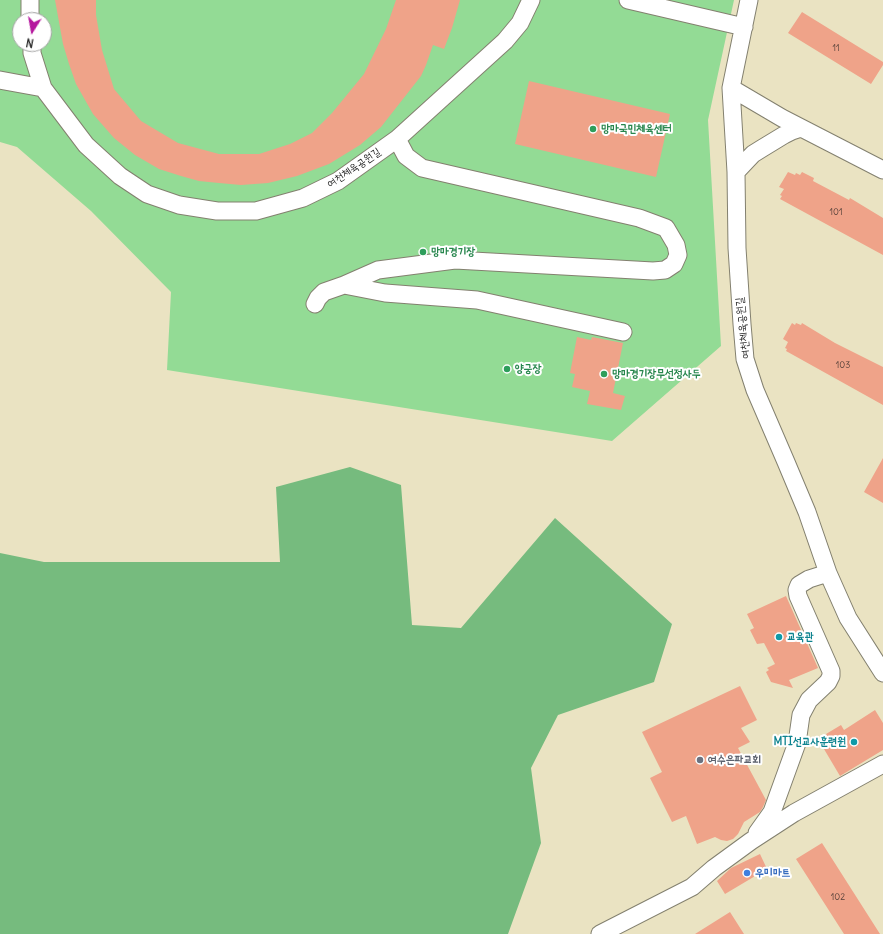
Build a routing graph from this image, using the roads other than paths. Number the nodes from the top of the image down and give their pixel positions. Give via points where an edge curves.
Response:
1 (30, 0) edge
2 (531, 0) edge
3 (628, 0) edge
4 (749, 0) edge
5 (30, 12) edge
6 (744, 27) junction
7 (32, 52) edge
8 (0, 80) edge
9 (43, 88) junction
10 (732, 88) junction
11 (801, 128) junction
12 (397, 138) junction
13 (883, 170) edge
14 (736, 172) junction
15 (344, 285) junction
16 (315, 304) dead end
17 (623, 332) dead end
18 (828, 573) junction
19 (883, 673) edge
20 (883, 764) edge
21 (751, 841) junction
22 (600, 934) edge

1 - 5 street
2 - 12 street, 여천체육공원길 via 520,23 505,41
3 - 6 street
4 - 6 street, 여천체육공원길
6 - 10 street, 여천체육공원길
7 - 9 street, 여천체육공원길
8 - 9 street
9 - 12 street, 여천체육공원길 via 86,145 120,176 147,194 179,205 217,211 256,211 303,198 338,181
10 - 11 street
10 - 14 street, 여천체육공원길
11 - 13 street
11 - 14 street via 753,154
12 - 15 street via 406,156 422,168 639,218 666,228 676,245 678,255 674,264 665,270 653,271 455,260 378,270
14 - 18 street, 여천체육공원길 via 737,248 745,359 755,390 804,504
15 - 16 street via 324,292
15 - 17 street via 384,293 478,300
18 - 19 street, 여천체육공원길 via 848,618
18 - 21 street via 809,579 799,585 797,590 831,676 809,700 801,715 797,743 772,812
20 - 21 street via 794,813
21 - 22 street via 692,887

